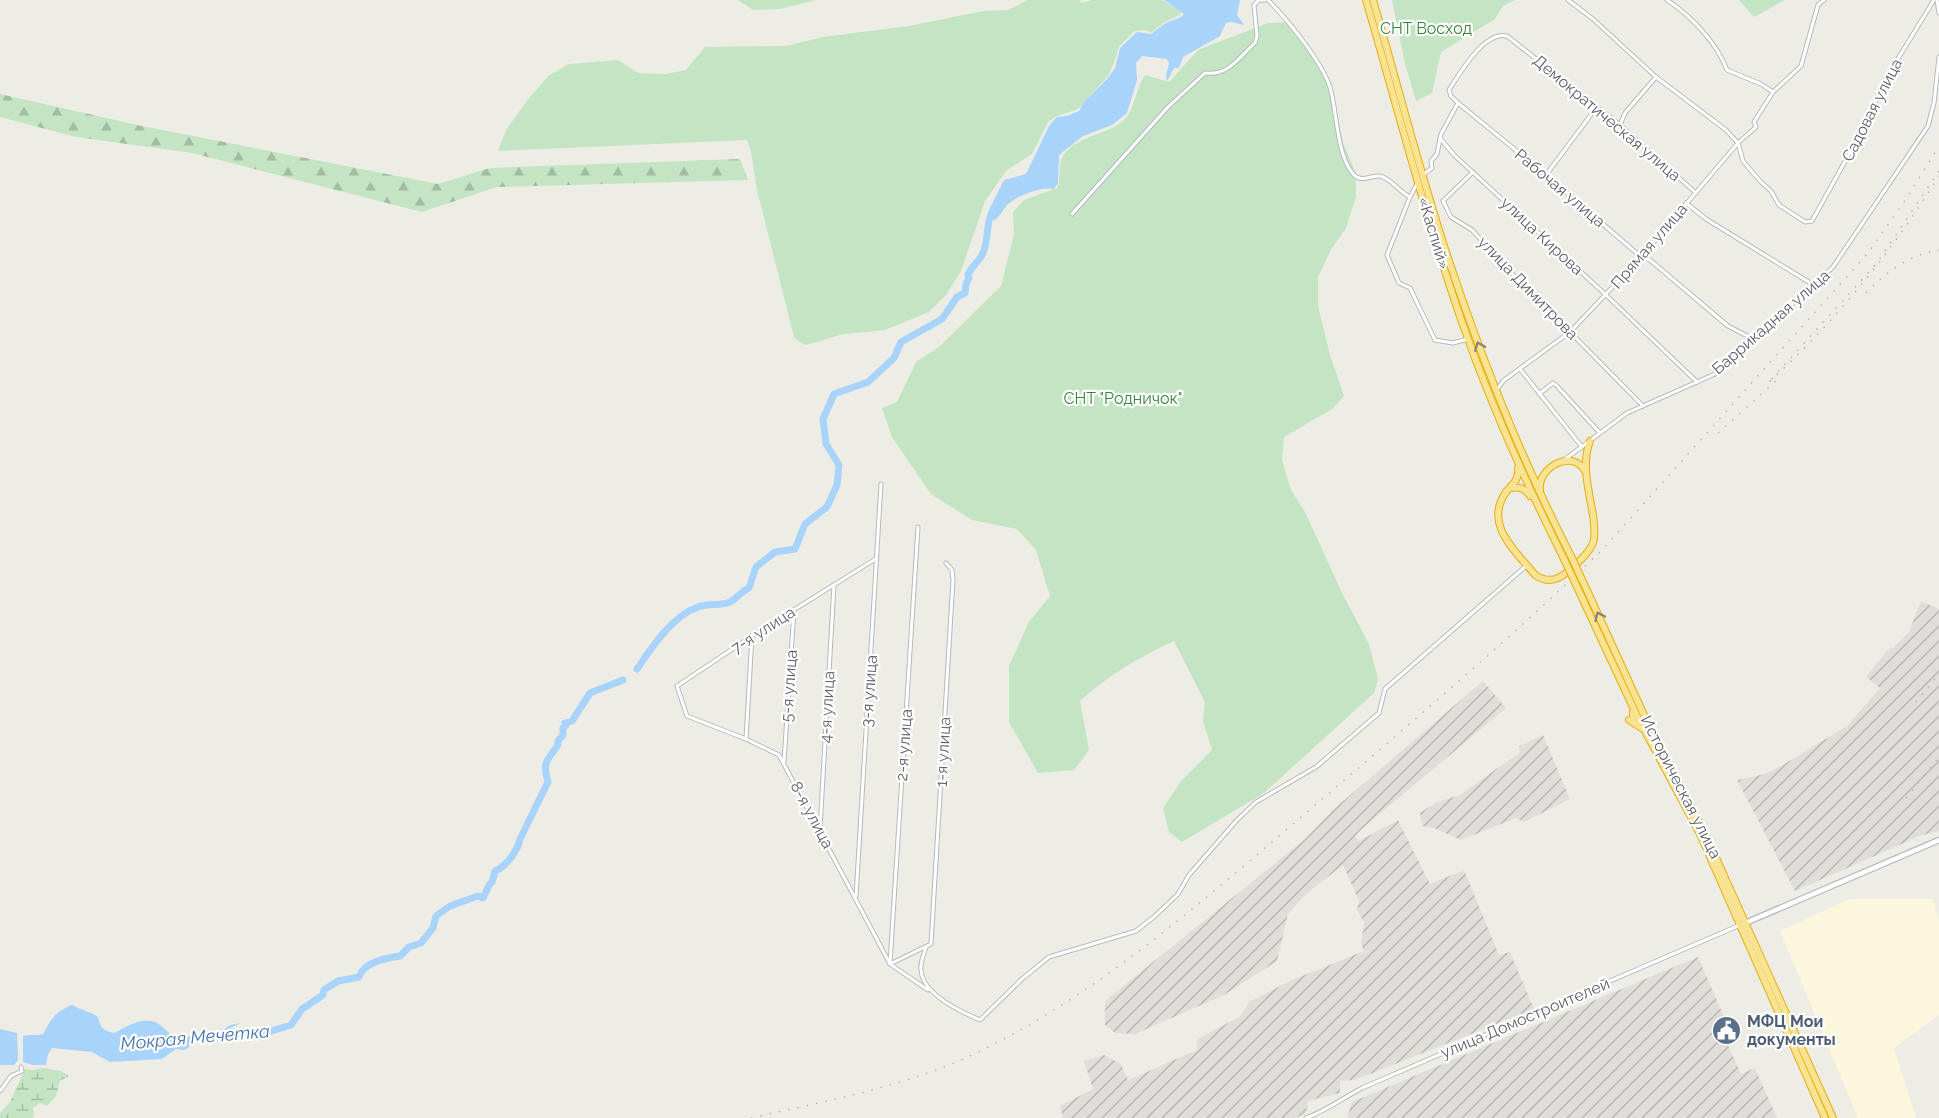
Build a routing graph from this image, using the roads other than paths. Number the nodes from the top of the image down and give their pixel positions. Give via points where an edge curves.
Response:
1 (1267, 0) edge
2 (1366, 0) edge
3 (1373, 0) edge
4 (1568, 0) edge
5 (1667, 0) edge
6 (1824, 0) edge
7 (1936, 0) edge
8 (1939, 13) edge
9 (1939, 57) edge
10 (1656, 77) junction
11 (1773, 92) junction
12 (1458, 103) junction
13 (1596, 108) junction
14 (1620, 125) junction
15 (1440, 138) junction
16 (1738, 143) junction
17 (1473, 172) junction
18 (1546, 174) junction
19 (1419, 180) junction
20 (1696, 193) junction
21 (1410, 197) junction
22 (1686, 203) junction
23 (1072, 214) dead end
24 (1641, 257) junction
25 (1812, 284) junction
26 (1606, 295) junction
27 (1570, 332) junction
28 (1468, 339) junction
29 (1753, 339) junction
30 (1520, 369) junction
31 (1491, 376) junction
32 (1503, 381) junction
33 (1697, 382) junction
34 (1497, 392) junction
35 (1539, 394) junction
36 (1643, 405) junction
37 (1600, 433) junction
38 (1590, 441) junction
39 (1582, 447) junction
40 (1521, 460) junction
41 (1564, 460) junction
42 (1552, 468) junction
43 (1587, 473) junction
44 (881, 484) dead end
45 (1511, 488) junction
46 (1542, 500) junction
47 (1538, 508) junction
48 (918, 527) dead end
49 (877, 558) junction
50 (1567, 558) junction
51 (946, 563) dead end
52 (1527, 565) junction
53 (834, 585) junction
54 (794, 610) junction
55 (752, 636) junction
56 (687, 716) joint
57 (746, 739) junction
58 (784, 762) junction
59 (820, 829) junction
60 (1939, 840) edge
61 (855, 898) junction
62 (1743, 924) junction
63 (926, 947) junction
64 (890, 964) junction
65 (929, 990) junction
66 (21, 1067) dead end
67 (0, 1091) edge
68 (1306, 1118) edge
69 (1825, 1118) edge
70 (1833, 1118) edge

1 - 21 street via 1313,55 1331,88 1344,154 1356,177 1385,177
1 - 23 street via 1254,5 1255,42 1224,72 1205,73 1194,81
2 - 19 highway, «Каспий»
3 - 19 highway, «Каспий»
4 - 10 street
5 - 11 street via 1721,55 1727,70
6 - 11 street, Прямая улица via 1818,5 1801,66
7 - 8 street
7 - 16 street, Садовая улица via 1883,83 1868,120 1812,221 1805,222 1779,205 1772,191 1743,161
9 - 25 street, Баррикадная улица via 1928,126 1833,267
10 - 14 street via 1625,113
10 - 16 street
11 - 16 street, Прямая улица via 1754,122 1756,128
12 - 13 street, Демократическая улица via 1449,90 1467,61 1491,38 1500,35 1518,44
12 - 15 street
12 - 18 street, Рабочая улица
13 - 14 street, Демократическая улица
13 - 18 street
14 - 20 street, Демократическая улица
15 - 17 street, улица Кирова
15 - 19 street via 1437,154 1431,160 1432,168
16 - 20 street, Прямая улица
17 - 26 street, улица Кирова
17 - 27 street, улица Димитрова via 1443,201 1451,217 1472,230
18 - 24 street, Рабочая улица
19 - 21 street
19 - 28 highway, «Каспий»
31 -> 19 highway, «Каспий»
20 - 22 street, Прямая улица
21 - 28 street via 1387,255 1399,283 1410,288 1416,297 1436,340 1453,343
22 - 24 street, Прямая улица
22 - 25 street, Демократическая улица
24 - 26 street, Прямая улица
24 - 29 street, Рабочая улица via 1650,260 1728,326
25 - 29 street, Баррикадная улица
26 - 27 street, Прямая улица
26 - 33 street, улица Кирова
27 - 30 street, Прямая улица
27 - 36 street, улица Димитрова
28 - 40 highway, «Каспий»
29 - 33 street, Баррикадная улица via 1715,374
30 - 32 street, Прямая улица
30 - 35 street
31 - 32 street
31 - 34 highway, «Каспий»
32 - 34 street
33 - 36 street, Баррикадная улица
34 - 40 highway, «Каспий»
35 - 37 street via 1556,384
35 - 39 street
36 - 37 street, Баррикадная улица
37 - 38 street, Баррикадная улица
38 - 39 street, Баррикадная улица
38 - 43 highway
39 - 41 street, Баррикадная улица
40 - 42 highway via 1540,472
40 - 45 highway via 1519,476
40 - 46 highway, Историческая улица
40 - 47 highway, Историческая улица
41 - 42 highway
41 - 43 highway via 1574,460
42 - 46 highway via 1541,478
43 - 52 highway via 1595,529 1590,548 1555,580 1541,579
44 - 49 street, 3-я улица
45 - 47 highway via 1524,489
45 - 52 highway via 1500,507 1499,528
46 - 50 highway, Историческая улица
47 - 50 highway, Историческая улица
48 - 64 street, 2-я улица
49 - 53 street, 7-я улица
49 - 61 street, 3-я улица
50 - 62 highway, Историческая улица, bridge via 1633,707
62 -> 50 highway, Историческая улица, bridge via 1703,829 1649,726 1591,599
51 - 63 street, 1-я улица via 953,580 931,944
52 - 65 street via 1385,688 1379,713 1316,767 1256,802 1237,819 1189,875 1178,894 1136,931 1049,957 980,1020
53 - 54 street, 7-я улица
53 - 59 street, 4-я улица
54 - 55 street, 7-я улица
54 - 58 street, 5-я улица
55 - 56 street, 7-я улица via 677,686
55 - 57 street
56 - 57 street, 8-я улица
57 - 58 street, 8-я улица via 779,755
58 - 59 street, 8-я улица
59 - 61 street, 8-я улица
60 - 62 main road
61 - 64 street, 8-я улица
62 - 68 street, улица Домостроителей via 1362,1088
62 - 69 highway, Историческая улица
62 - 70 highway, Историческая улица
63 - 64 street
63 - 65 street via 921,970
64 - 65 street
66 - 67 street via 22,1071 11,1076

